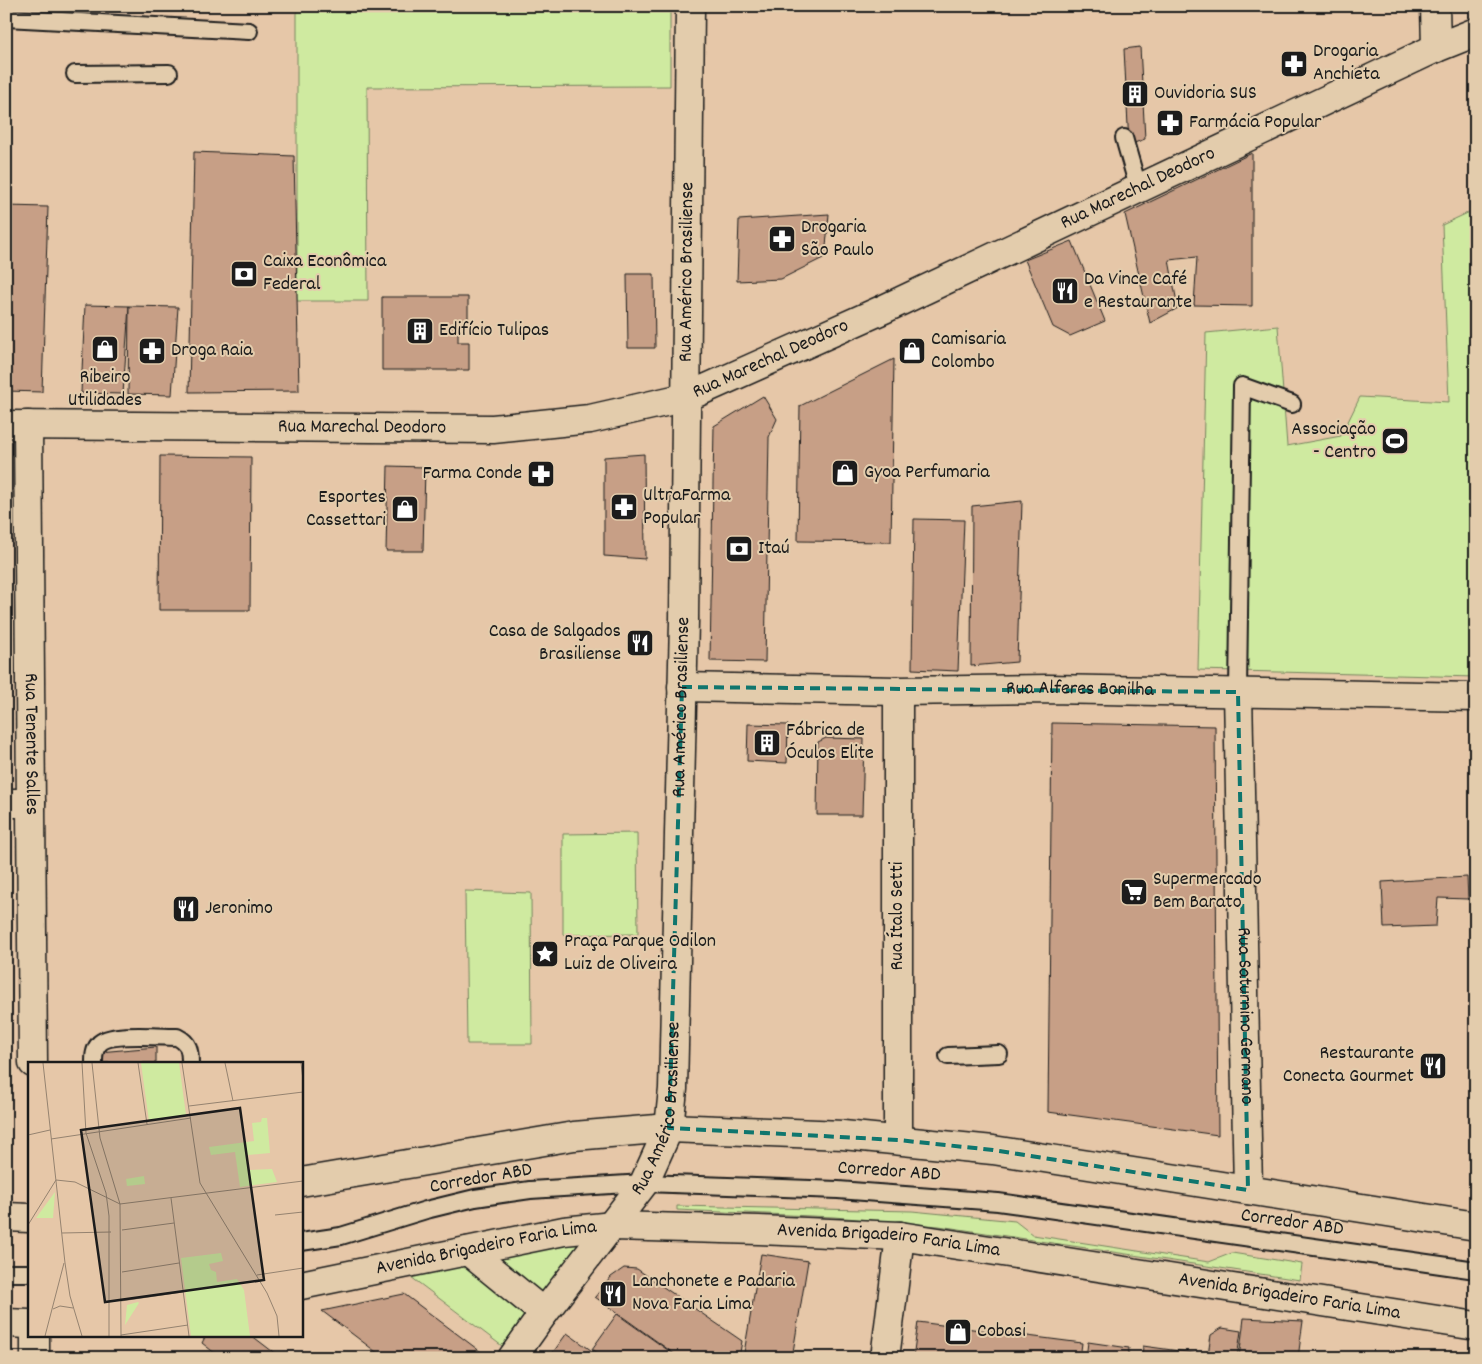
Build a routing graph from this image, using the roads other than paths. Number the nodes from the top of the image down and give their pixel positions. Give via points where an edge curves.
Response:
1 (690, 6) edge
2 (1436, 6) edge
3 (6, 18) edge
4 (249, 31) dead end
5 (1476, 32) edge
6 (1436, 48) junction
7 (169, 73) dead end
8 (75, 74) dead end
9 (1124, 138) dead end
10 (1138, 187) junction
11 (687, 397) junction
12 (1292, 404) dead end
13 (17, 425) edge
14 (682, 686) junction
15 (898, 691) junction
16 (1238, 692) junction
17 (1476, 697) edge
18 (19, 803) edge
19 (999, 1054) dead end
20 (948, 1056) dead end
21 (33, 1062) edge
22 (94, 1062) edge
23 (190, 1062) edge
24 (669, 1128) junction
25 (898, 1140) junction
26 (302, 1182) edge
27 (644, 1183) junction
28 (1248, 1190) junction
29 (6, 1217) edge
30 (28, 1218) edge
31 (613, 1226) junction
32 (1476, 1226) edge
33 (900, 1236) junction
34 (302, 1242) edge
35 (468, 1251) junction
36 (1476, 1270) edge
37 (6, 1273) edge
38 (28, 1273) edge
39 (302, 1285) edge
40 (544, 1313) junction
41 (6, 1323) edge
42 (28, 1324) edge
43 (1476, 1326) edge
44 (35, 1336) edge
45 (35, 1358) edge
46 (512, 1358) edge
47 (885, 1358) edge

1 - 11 main road, Rua Américo Brasiliense
2 - 6 main road
3 - 4 lane
5 - 6 main road, Rua Marechal Deodoro
6 - 10 main road, Rua Marechal Deodoro
7 - 8 lane
9 - 10 lane
10 - 11 main road, Rua Marechal Deodoro via 884,309
11 - 13 main road, Rua Marechal Deodoro via 590,419 494,429
11 - 14 main road, Rua Américo Brasiliense
12 - 16 lane via 1242,386
13 - 18 main road, Rua Tenente Salles
14 - 15 main road, Rua Alferes Bonilha
14 - 24 main road, Rua Américo Brasiliense via 673,1090
15 - 16 main road, Rua Alferes Bonilha
15 - 25 main road, Rua Ítalo Setti
16 - 17 main road, Rua Alferes Bonilha
16 - 28 main road, Rua Saturnino Germano
18 - 21 main road, Rua Tenente Salles
19 - 20 lane
22 - 23 lane via 94,1053 100,1042 111,1037 177,1037 190,1050
24 - 25 main road
24 - 26 main road via 574,1136
24 - 27 main road, Rua Américo Brasiliense
25 - 28 main road via 993,1150
27 - 31 main road, Rua Américo Brasiliense
27 - 34 lane, Corredor ABD via 530,1190 475,1198 341,1236
27 - 36 lane, Corredor ABD via 838,1190 998,1202
28 - 32 main road
29 - 30 main road
31 - 33 main road, Avenida Brigadeiro Faria Lima
31 - 35 main road, Avenida Brigadeiro Faria Lima via 564,1231
31 - 40 main road, Rua Américo Brasiliense
33 - 43 main road, Avenida Brigadeiro Faria Lima
33 - 47 main road
35 - 39 main road, Avenida Brigadeiro Faria Lima
35 - 40 main road
37 - 38 lane
40 - 46 main road, Rua Américo Brasiliense
41 - 42 main road
44 - 45 main road

